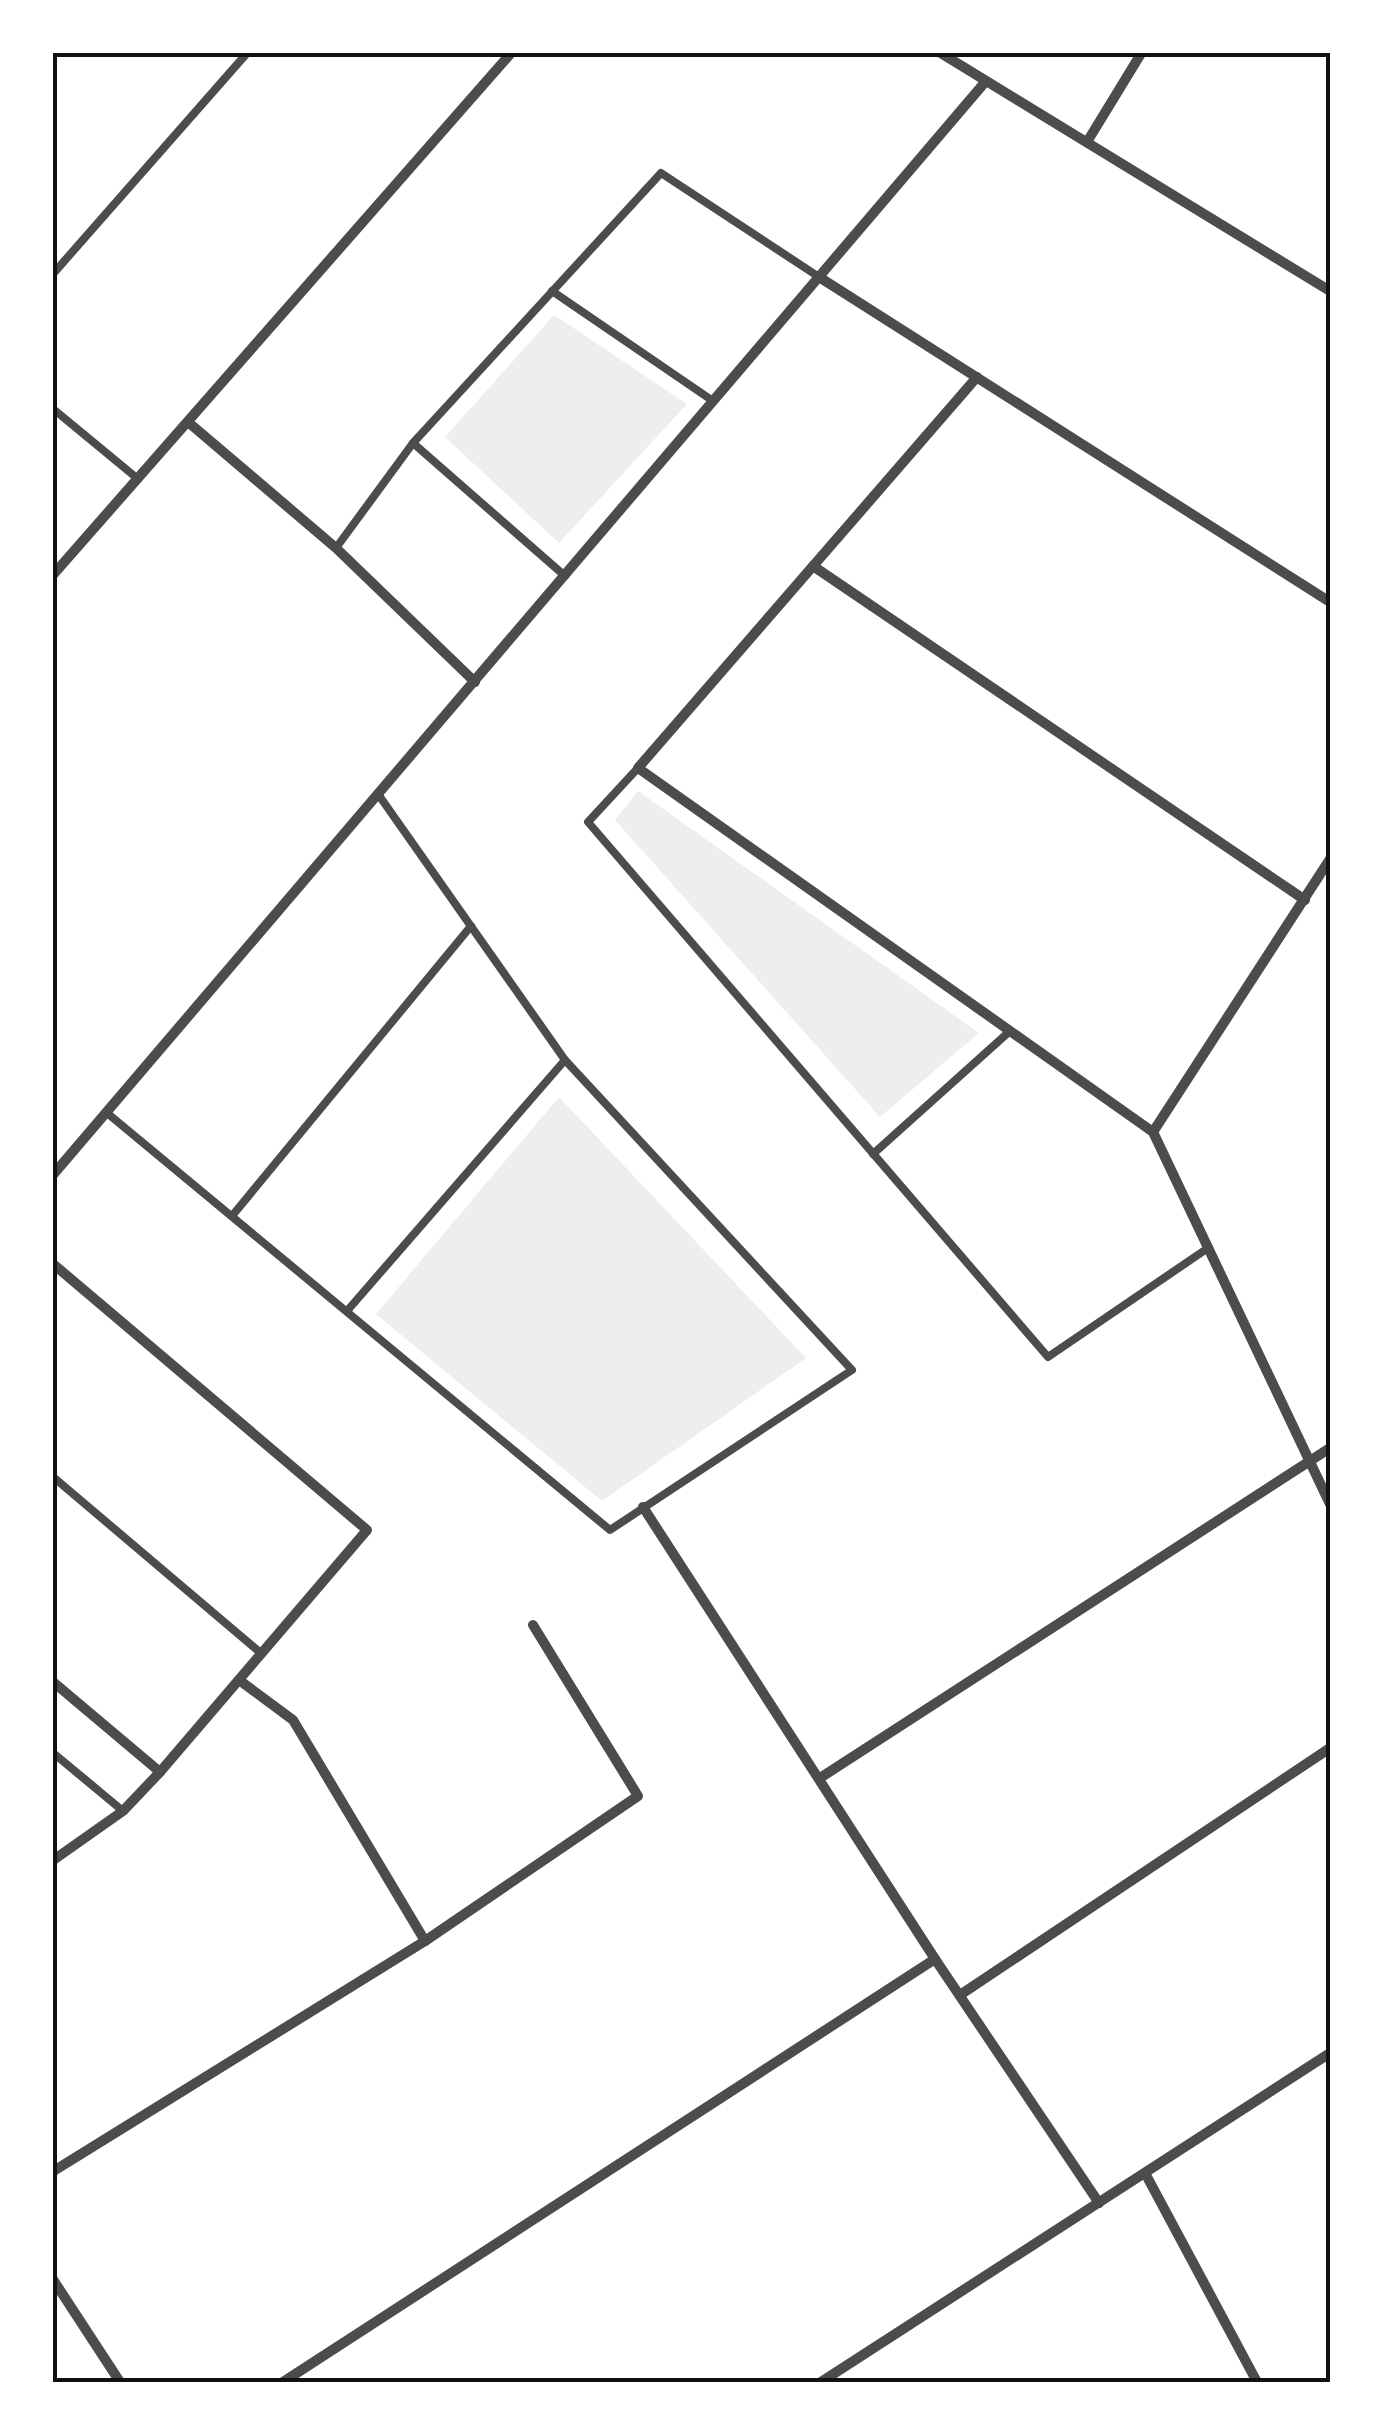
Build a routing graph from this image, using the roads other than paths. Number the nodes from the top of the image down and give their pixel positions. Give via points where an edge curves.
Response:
1 (248, 52) edge
2 (512, 52) edge
3 (939, 52) edge
4 (1142, 52) edge
5 (986, 81) junction
6 (1086, 142) junction
7 (52, 275) edge
8 (819, 276) junction
9 (1330, 291) edge
10 (552, 292) junction
11 (977, 377) junction
12 (714, 401) junction
13 (52, 408) edge
14 (188, 422) junction
15 (414, 443) junction
16 (138, 478) junction
17 (336, 548) junction
18 (813, 566) junction
19 (52, 576) edge
20 (566, 576) junction
21 (1330, 602) edge
22 (475, 682) junction
23 (638, 768) junction
24 (378, 794) junction
25 (1330, 859) edge
26 (1326, 875) edge
27 (1304, 900) junction
28 (471, 926) junction
29 (1010, 1031) junction
30 (565, 1060) junction
31 (107, 1113) junction
32 (1153, 1132) junction
33 (874, 1154) junction
34 (52, 1176) edge
35 (232, 1216) junction
36 (1208, 1248) junction
37 (52, 1263) edge
38 (347, 1311) junction
39 (1330, 1448) edge
40 (1309, 1462) junction
41 (52, 1476) edge
42 (1330, 1504) edge
43 (644, 1507) junction
44 (534, 1626) dead end
45 (262, 1654) junction
46 (239, 1680) junction
47 (52, 1681) edge
48 (1330, 1748) edge
49 (52, 1752) edge
50 (160, 1772) junction
51 (820, 1778) junction
52 (123, 1811) junction
53 (52, 1861) edge
54 (425, 1941) junction
55 (935, 1959) junction
56 (960, 1996) junction
57 (1330, 2053) edge
58 (52, 2172) edge
59 (1145, 2173) junction
60 (1099, 2203) junction
61 (52, 2278) edge
62 (120, 2382) edge
63 (283, 2382) edge
64 (821, 2382) edge
65 (1257, 2382) edge

1 - 7 lane
2 - 14 street
3 - 5 street
4 - 6 street
5 - 6 street
5 - 8 street
6 - 9 street
8 - 10 lane via 661,172
8 - 11 street
8 - 12 street
10 - 12 lane
10 - 15 lane
11 - 18 street
11 - 21 street
12 - 20 street
13 - 16 lane
14 - 16 street
14 - 17 street
15 - 17 lane
15 - 20 lane
16 - 19 street
17 - 22 street
18 - 23 street
18 - 27 street
20 - 22 street
22 - 24 street
23 - 29 street
23 - 33 lane via 588,822
24 - 28 lane
24 - 31 street
25 - 26 street
26 - 27 street
27 - 32 street
28 - 30 lane
28 - 35 lane
29 - 32 street
29 - 33 lane
30 - 38 lane
30 - 43 lane via 852,1370
31 - 34 street
31 - 35 lane
32 - 36 street
33 - 36 lane via 1048,1357
35 - 38 lane
36 - 40 street
37 - 45 street via 367,1530
38 - 43 lane via 610,1530
39 - 40 street
40 - 42 street
40 - 51 street
41 - 45 lane
43 - 51 street
44 - 54 street via 638,1796
45 - 46 street
46 - 50 street
46 - 54 street via 293,1720
47 - 50 street
48 - 56 street
49 - 52 lane
50 - 52 street
51 - 55 street
52 - 53 street
54 - 58 street
55 - 56 street
55 - 63 street
56 - 60 street
57 - 59 street
59 - 60 street
59 - 65 street
60 - 64 street
61 - 62 street

